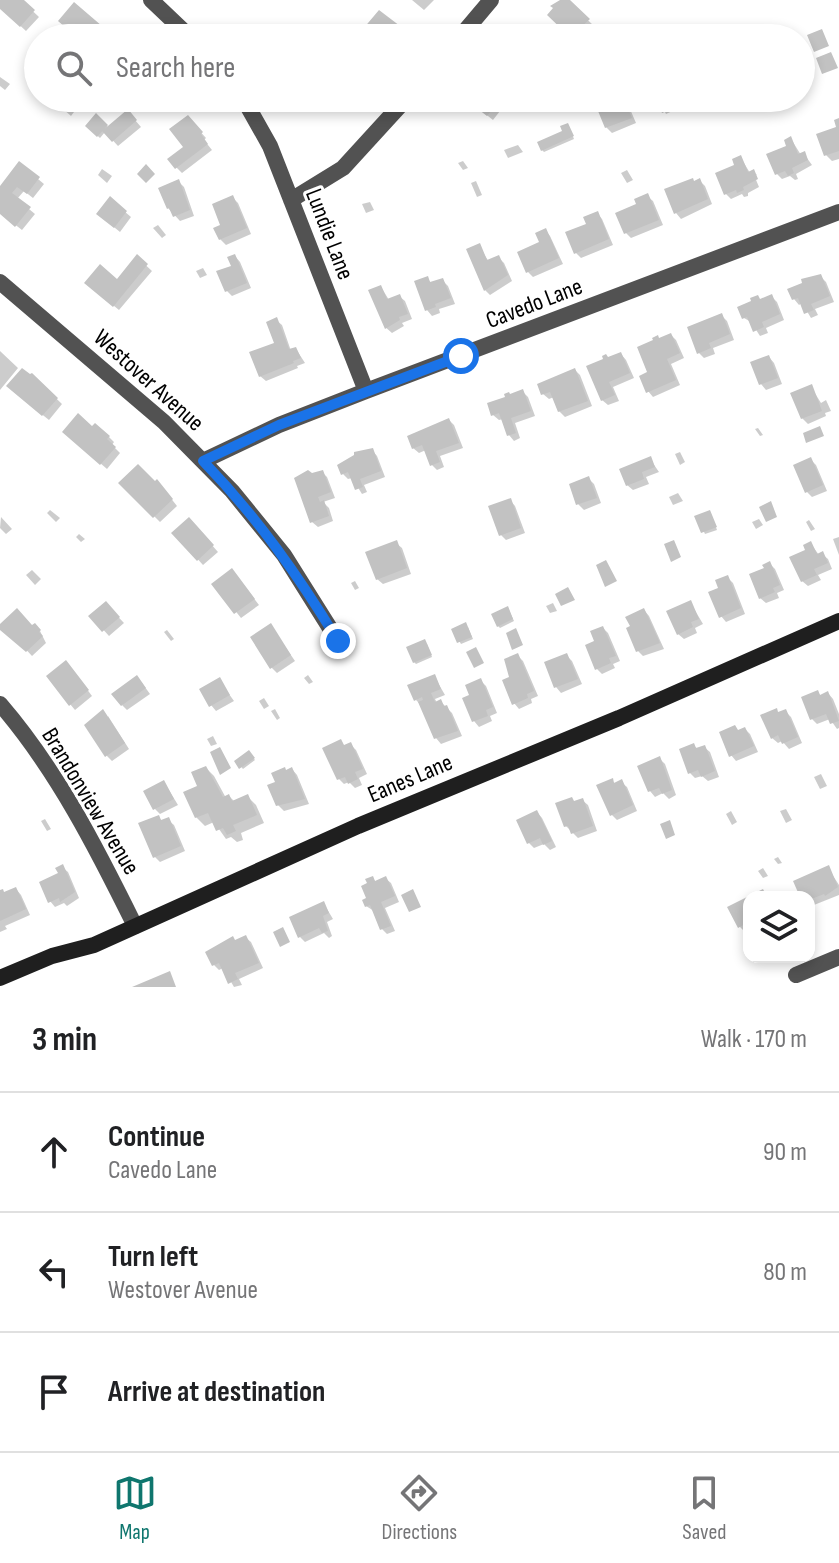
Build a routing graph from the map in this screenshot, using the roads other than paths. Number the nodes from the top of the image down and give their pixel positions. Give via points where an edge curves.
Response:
1 (151, 0) edge
2 (491, 0) edge
3 (176, 24) edge
4 (471, 24) edge
5 (251, 112) edge
6 (394, 112) edge
7 (291, 200) junction
8 (839, 212) edge
9 (0, 282) edge
10 (366, 391) junction
11 (203, 461) junction
12 (839, 621) edge
13 (338, 641) dead end
14 (0, 704) edge
15 (135, 926) junction
16 (839, 957) edge
17 (796, 975) dead end
18 (0, 978) edge

1 - 3 street
2 - 4 street
5 - 7 street, Lundie Lane
6 - 7 street via 343,168
7 - 10 street, Lundie Lane
8 - 10 street, Cavedo Lane
9 - 11 street, Westover Avenue
10 - 11 street, Cavedo Lane
11 - 13 street, Westover Avenue via 284,555
12 - 15 street, Eanes Lane
14 - 15 street, Brandonview Avenue via 61,789
15 - 18 street, Eanes Lane
16 - 17 street

